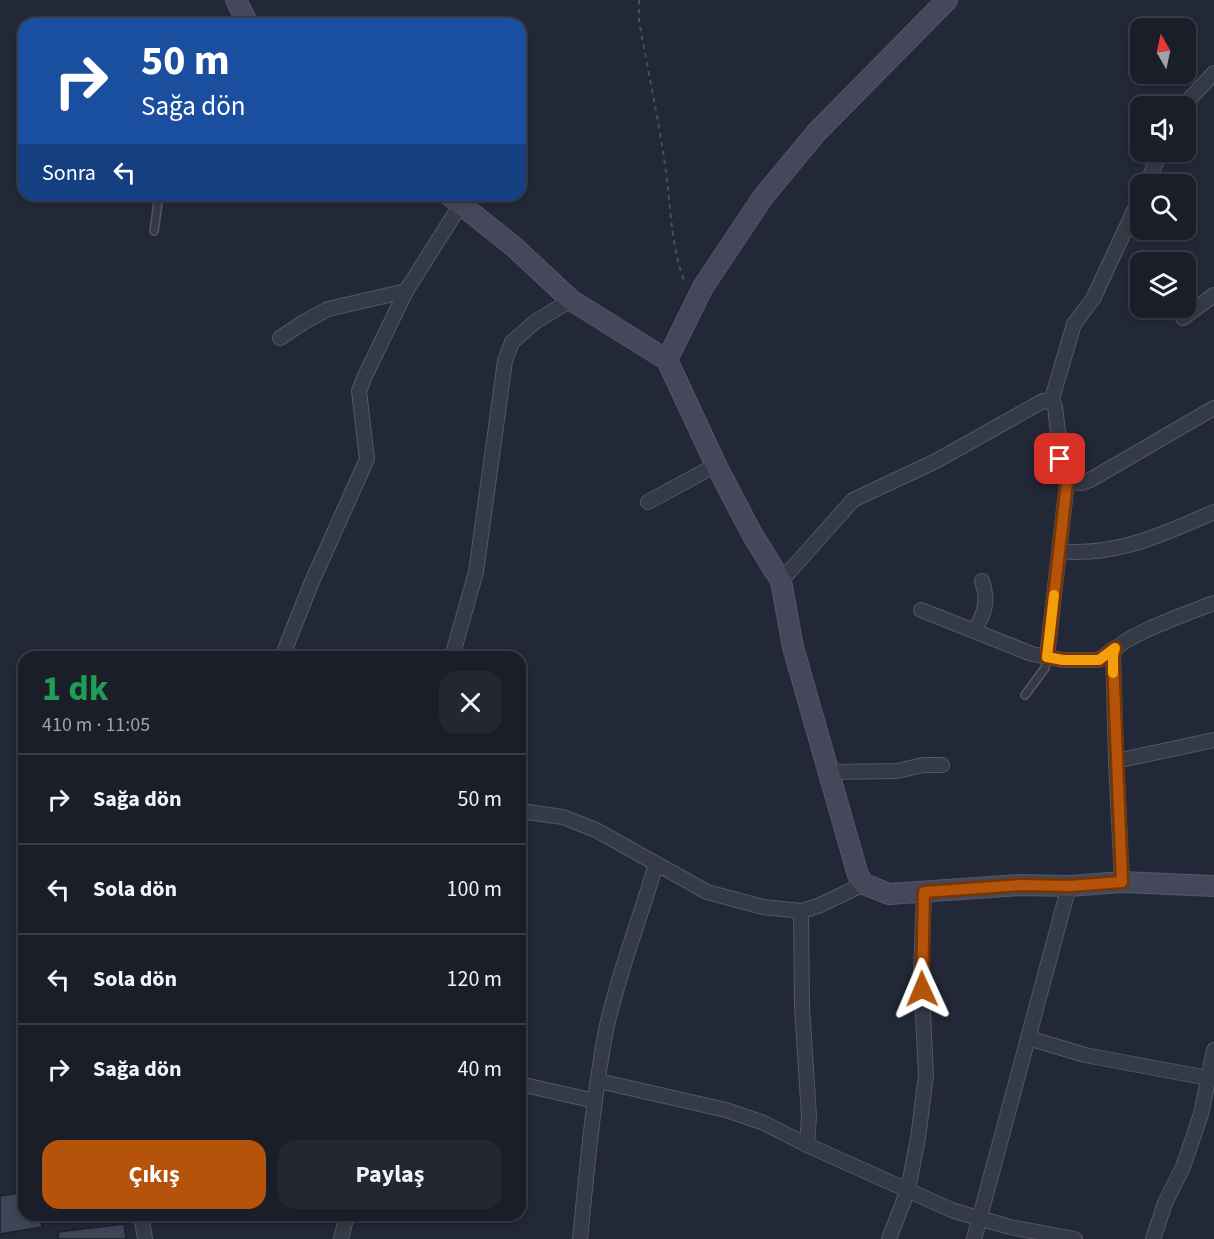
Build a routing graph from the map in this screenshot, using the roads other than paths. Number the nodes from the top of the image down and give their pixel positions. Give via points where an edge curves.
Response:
1 (236, 0) edge
2 (947, 0) edge
3 (245, 18) edge
4 (1214, 73) edge
5 (1193, 96) edge
6 (158, 201) edge
7 (454, 201) edge
8 (456, 201) edge
9 (1130, 219) edge
10 (154, 231) dead end
11 (406, 291) junction
12 (1214, 295) edge
13 (571, 300) junction
14 (1196, 309) edge
15 (280, 338) dead end
16 (667, 360) junction
17 (1051, 402) junction
18 (1214, 408) edge
19 (716, 465) junction
20 (1067, 482) junction
21 (648, 502) dead end
22 (1214, 512) edge
23 (1059, 551) junction
24 (781, 581) junction
25 (982, 581) dead end
26 (1214, 603) edge
27 (921, 610) dead end
28 (974, 631) junction
29 (1115, 648) junction
30 (284, 651) edge
31 (454, 651) edge
32 (1047, 657) junction
33 (1025, 695) dead end
34 (1214, 740) edge
35 (1116, 761) junction
36 (942, 765) dead end
37 (829, 772) junction
38 (526, 812) edge
39 (657, 864) junction
40 (1122, 882) junction
41 (864, 884) junction
42 (1069, 886) junction
43 (1214, 886) edge
44 (924, 892) junction
45 (801, 911) junction
46 (1028, 1038) junction
47 (1214, 1050) edge
48 (1208, 1078) junction
49 (598, 1081) junction
50 (526, 1085) edge
51 (595, 1101) junction
52 (807, 1144) junction
53 (908, 1190) junction
54 (980, 1218) junction
55 (142, 1221) edge
56 (345, 1221) edge
57 (145, 1239) edge
58 (340, 1239) edge
59 (580, 1239) edge
60 (889, 1239) edge
61 (974, 1239) edge
62 (1075, 1239) edge
63 (1153, 1239) edge

1 - 3 street
2 - 16 street via 816,133 764,197 703,287
4 - 5 street
6 - 10 lane
7 - 11 street
8 - 13 street
9 - 17 street via 1093,299 1074,324
11 - 15 street via 328,309
11 - 30 street via 359,392 367,459
12 - 14 street
13 - 16 street
13 - 31 street via 512,342 505,361 476,572
16 - 19 street
17 - 20 street via 1055,406 1060,459
17 - 24 street via 1043,401 936,461 853,500
18 - 20 street via 1090,480
19 - 21 street
19 - 24 street
20 - 23 street
22 - 23 street via 1130,546 1092,552
23 - 32 street
24 - 37 street via 793,647
25 - 28 street via 987,605
26 - 29 street via 1129,638
27 - 28 street
28 - 32 street
29 - 32 street via 1099,660
29 - 35 street
32 - 33 lane via 1045,668
34 - 35 street
35 - 40 street
36 - 37 street
37 - 41 street via 858,875
38 - 39 street via 563,817 596,830
39 - 45 street via 707,892 763,908
39 - 49 street via 621,971
40 - 42 street
40 - 43 street
41 - 44 street via 889,894
41 - 45 street
42 - 44 street via 1020,885
42 - 46 street
44 - 53 street via 921,971 926,1075
45 - 52 street
46 - 48 street via 1084,1055
46 - 54 street
47 - 48 street
48 - 63 street via 1187,1156
49 - 51 street
49 - 52 street via 726,1110
50 - 51 street
51 - 59 street
52 - 53 street
53 - 54 street
53 - 60 street
54 - 61 street
54 - 62 street
55 - 57 street
56 - 58 street

